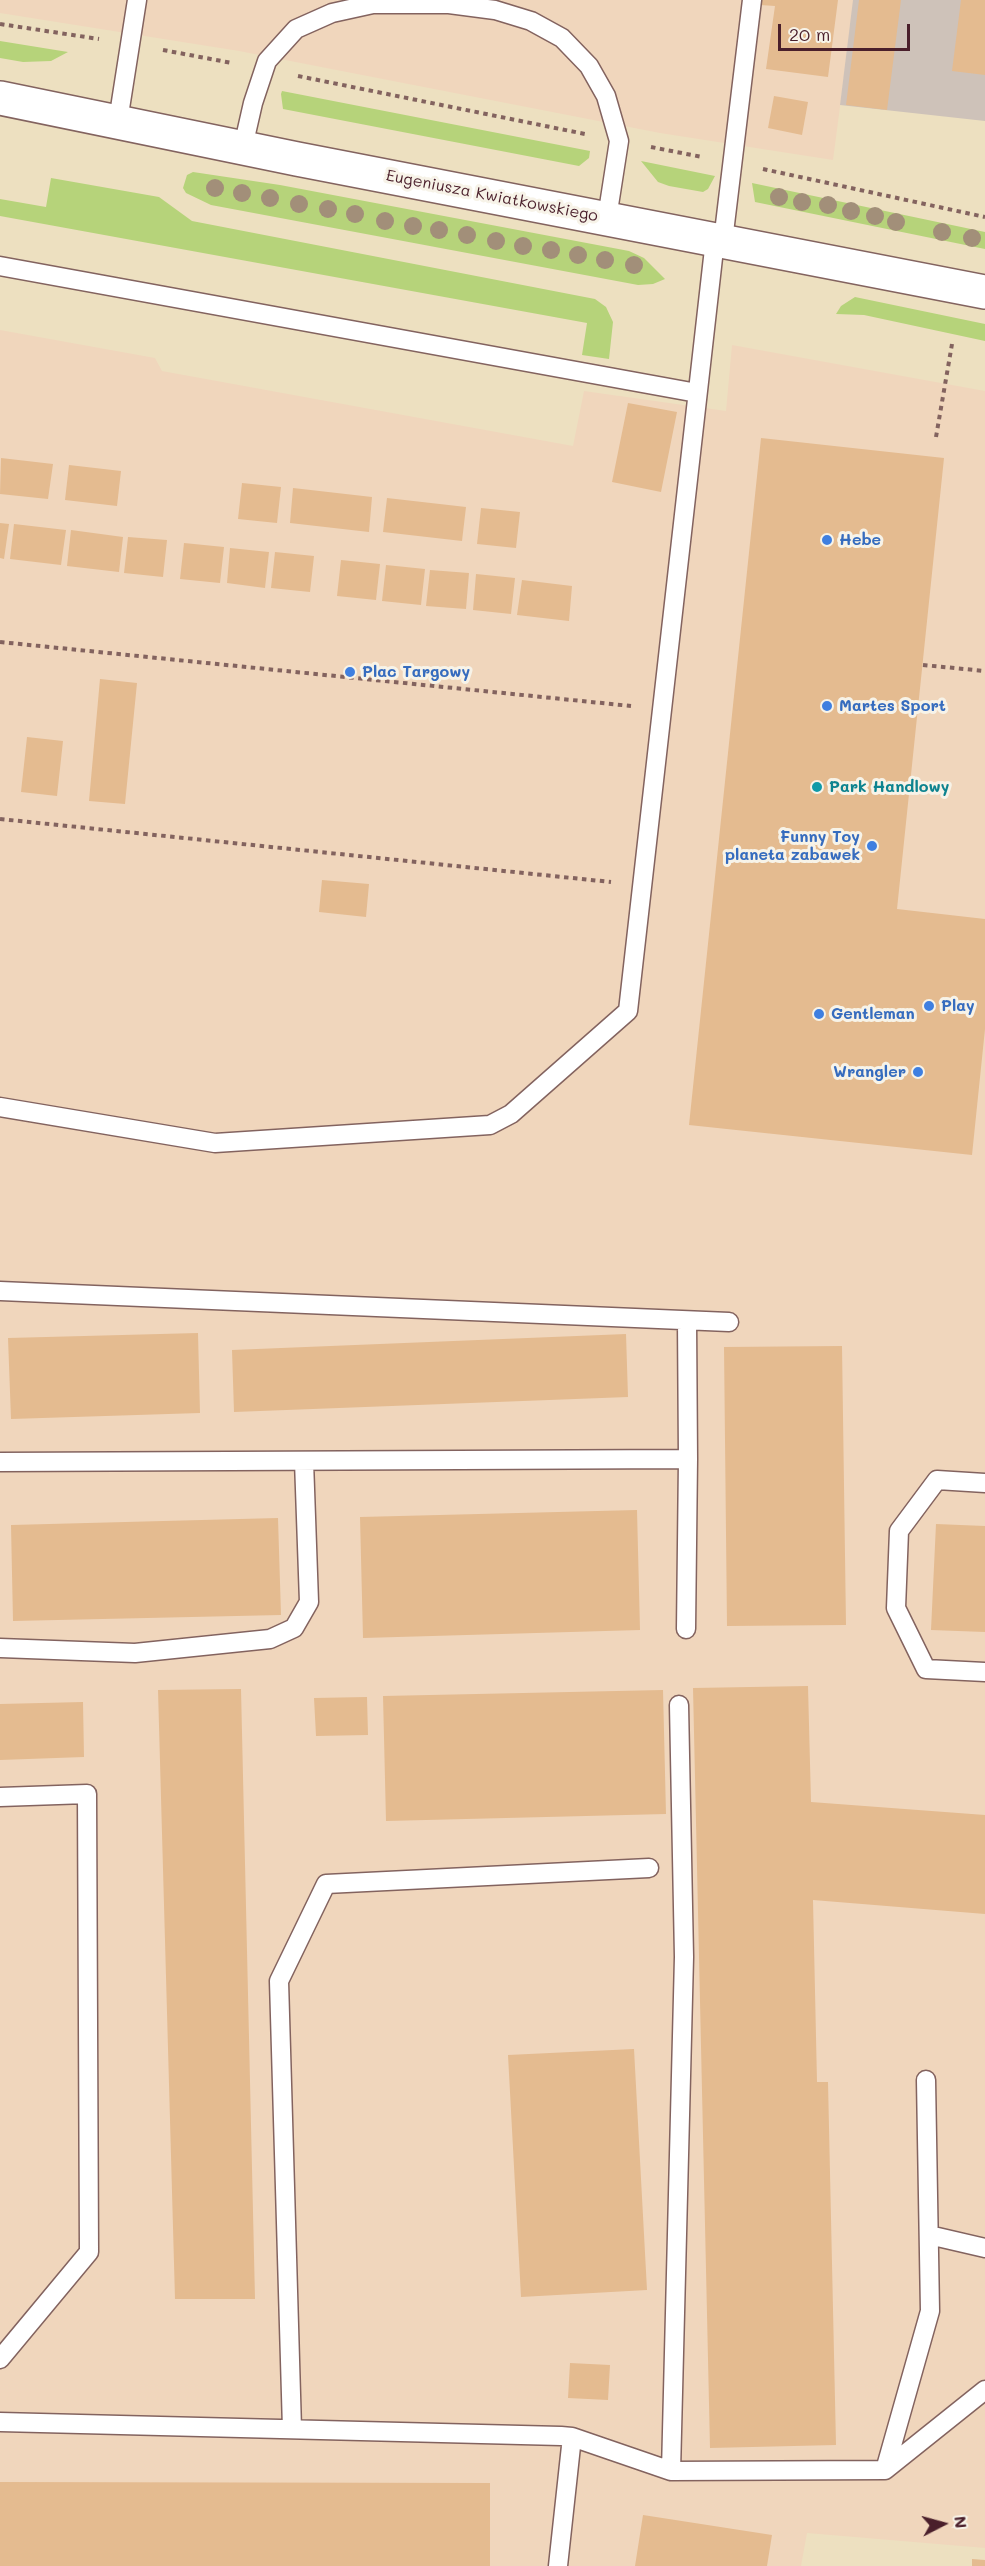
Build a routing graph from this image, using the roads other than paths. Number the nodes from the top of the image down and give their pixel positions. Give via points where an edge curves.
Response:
1 (137, 0) edge
2 (752, 0) edge
3 (0, 98) edge
4 (118, 121) junction
5 (243, 147) junction
6 (607, 218) junction
7 (719, 240) junction
8 (0, 266) edge
9 (985, 291) edge
10 (697, 393) junction
11 (0, 1107) edge
12 (0, 1291) edge
13 (687, 1320) junction
14 (729, 1322) dead end
15 (688, 1459) junction
16 (304, 1461) junction
17 (0, 1462) edge
18 (985, 1483) edge
19 (686, 1629) dead end
20 (0, 1648) edge
21 (985, 1672) edge
22 (679, 1705) dead end
23 (0, 1797) edge
24 (649, 1868) dead end
25 (926, 2080) dead end
26 (929, 2235) junction
27 (985, 2248) edge
28 (0, 2359) edge
29 (985, 2390) edge
30 (0, 2422) edge
31 (292, 2429) junction
32 (573, 2437) junction
33 (885, 2470) junction
34 (671, 2471) junction
35 (558, 2566) edge

1 - 4 lane
2 - 7 lane
3 - 4 street, Eugeniusza Kwiatkowskiego
4 - 5 street, Eugeniusza Kwiatkowskiego
5 - 6 street, Eugeniusza Kwiatkowskiego
5 - 6 lane via 267,61 296,29 332,13 373,4 449,4 495,10 531,21 562,38 589,66 606,96 619,141
6 - 7 street, Eugeniusza Kwiatkowskiego
7 - 9 street, Eugeniusza Kwiatkowskiego
7 - 10 lane
8 - 10 lane
10 - 11 lane via 628,1011 511,1114 490,1125 216,1143
12 - 13 lane
13 - 14 lane
13 - 15 lane
15 - 16 lane
15 - 19 lane
16 - 17 lane
16 - 20 lane via 309,1602 294,1628 270,1639 135,1653
18 - 21 lane via 937,1480 899,1532 896,1608 926,1669
22 - 34 lane via 684,1957
23 - 28 lane via 87,1794 89,2252
24 - 31 lane via 326,1884 279,1981
25 - 26 lane
26 - 27 lane
26 - 33 lane via 930,2311
29 - 33 lane
30 - 31 lane
31 - 32 lane
32 - 34 lane
32 - 35 lane
33 - 34 lane

